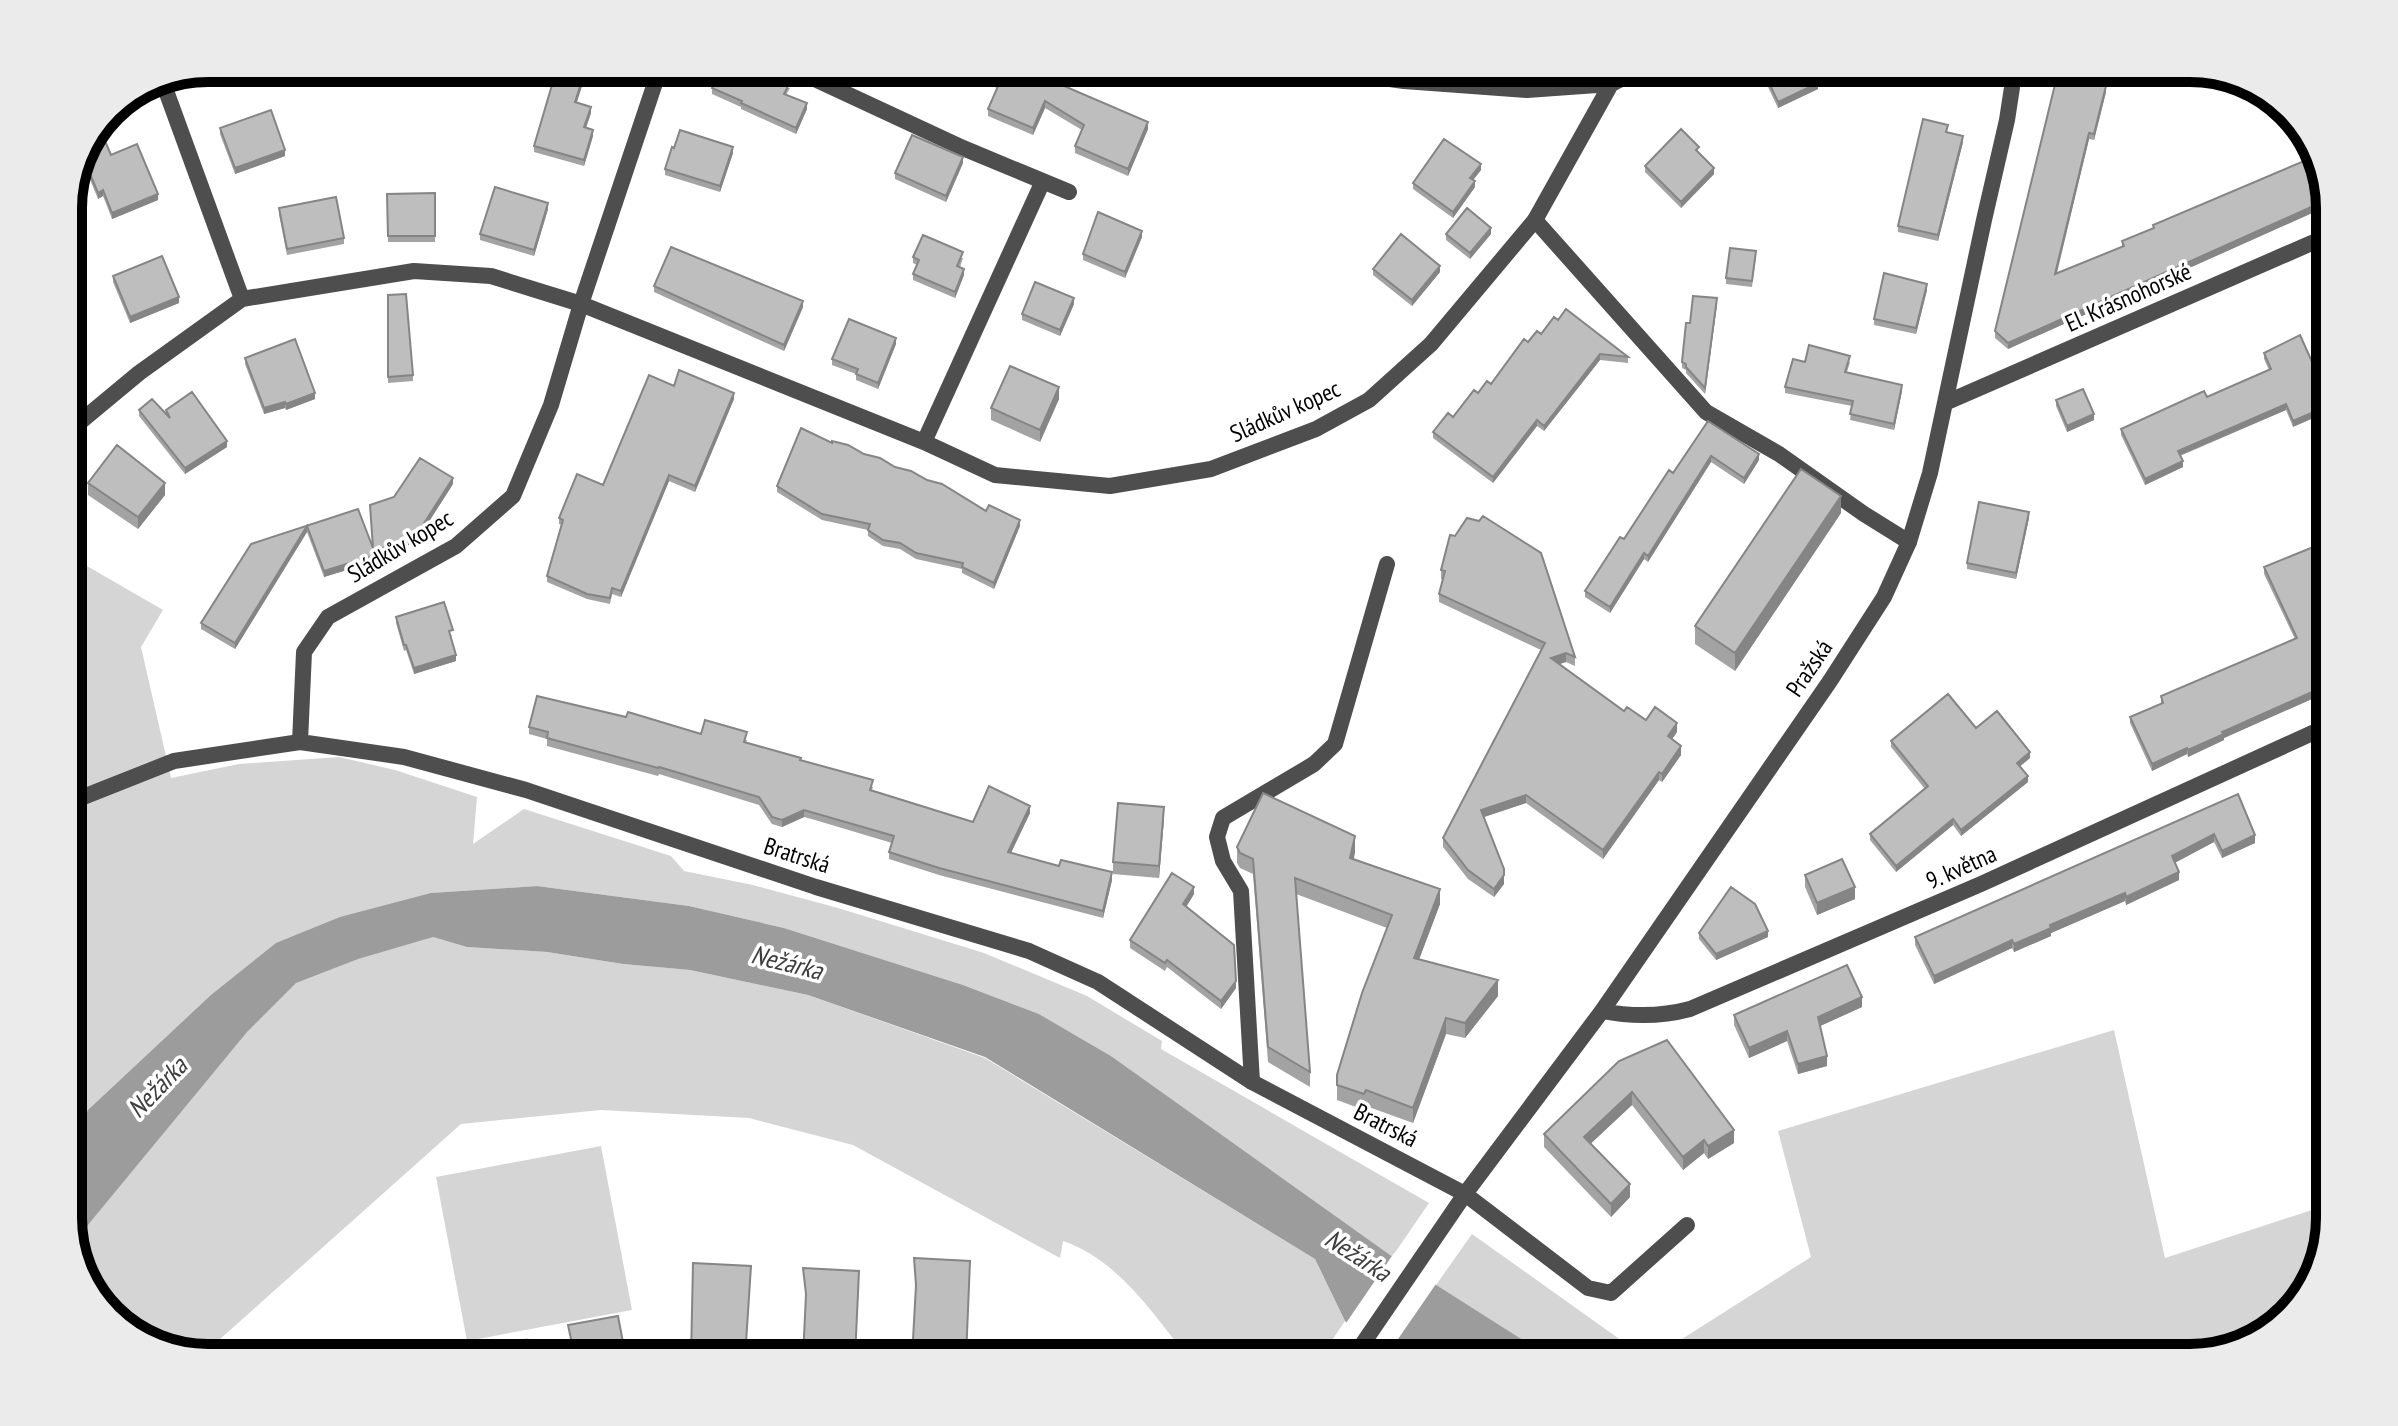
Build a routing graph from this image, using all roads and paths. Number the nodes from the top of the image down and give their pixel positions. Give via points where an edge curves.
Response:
1 (655, 82) edge
2 (821, 82) edge
3 (1418, 82) edge
4 (1615, 82) edge
5 (2013, 82) edge
6 (1611, 84) junction
7 (166, 90) edge
8 (1043, 181) junction
9 (1069, 192) dead end
10 (1535, 220) junction
11 (2316, 241) edge
12 (242, 299) junction
13 (581, 304) junction
14 (1945, 403) junction
15 (82, 420) edge
16 (924, 442) junction
17 (1909, 542) junction
18 (1387, 564) dead end
19 (2316, 731) edge
20 (300, 742) junction
21 (82, 797) edge
22 (1602, 1011) junction
23 (1252, 1082) junction
24 (1465, 1194) junction
25 (1687, 1225) dead end
26 (1363, 1344) edge

1 - 13 street, Sládkův kopec
2 - 8 street
3 - 6 street via 1527,90
4 - 6 street
5 - 14 street, Pražská
6 - 10 street, Sládkův kopec
7 - 12 street
8 - 9 street
8 - 16 street
10 - 16 street, Sládkův kopec via 1431,344 1369,400 1316,429 1211,469 1110,486 1010,477
10 - 17 street via 1706,412
11 - 14 street, El. Krásnohorské
12 - 13 street, Sládkův kopec via 414,271 491,276
12 - 15 street, Sládkův kopec
13 - 16 street, Sládkův kopec
13 - 20 street, Sládkův kopec via 551,405 513,496 456,546 328,617 304,652
14 - 17 street, Pražská
17 - 22 street, Pražská via 1884,597 1830,681
18 - 23 street via 1335,744 1314,764 1223,818 1217,837 1223,861 1241,891
19 - 22 street, 9. května via 1690,1009 1654,1016
20 - 21 street, Bratrská via 174,761
20 - 23 street, Bratrská via 404,757 526,790 1029,951 1098,982
22 - 24 street, Pražská
23 - 24 street, Bratrská
24 - 25 street, Bratrská via 1588,1288 1611,1293
24 - 26 street, Pražská

